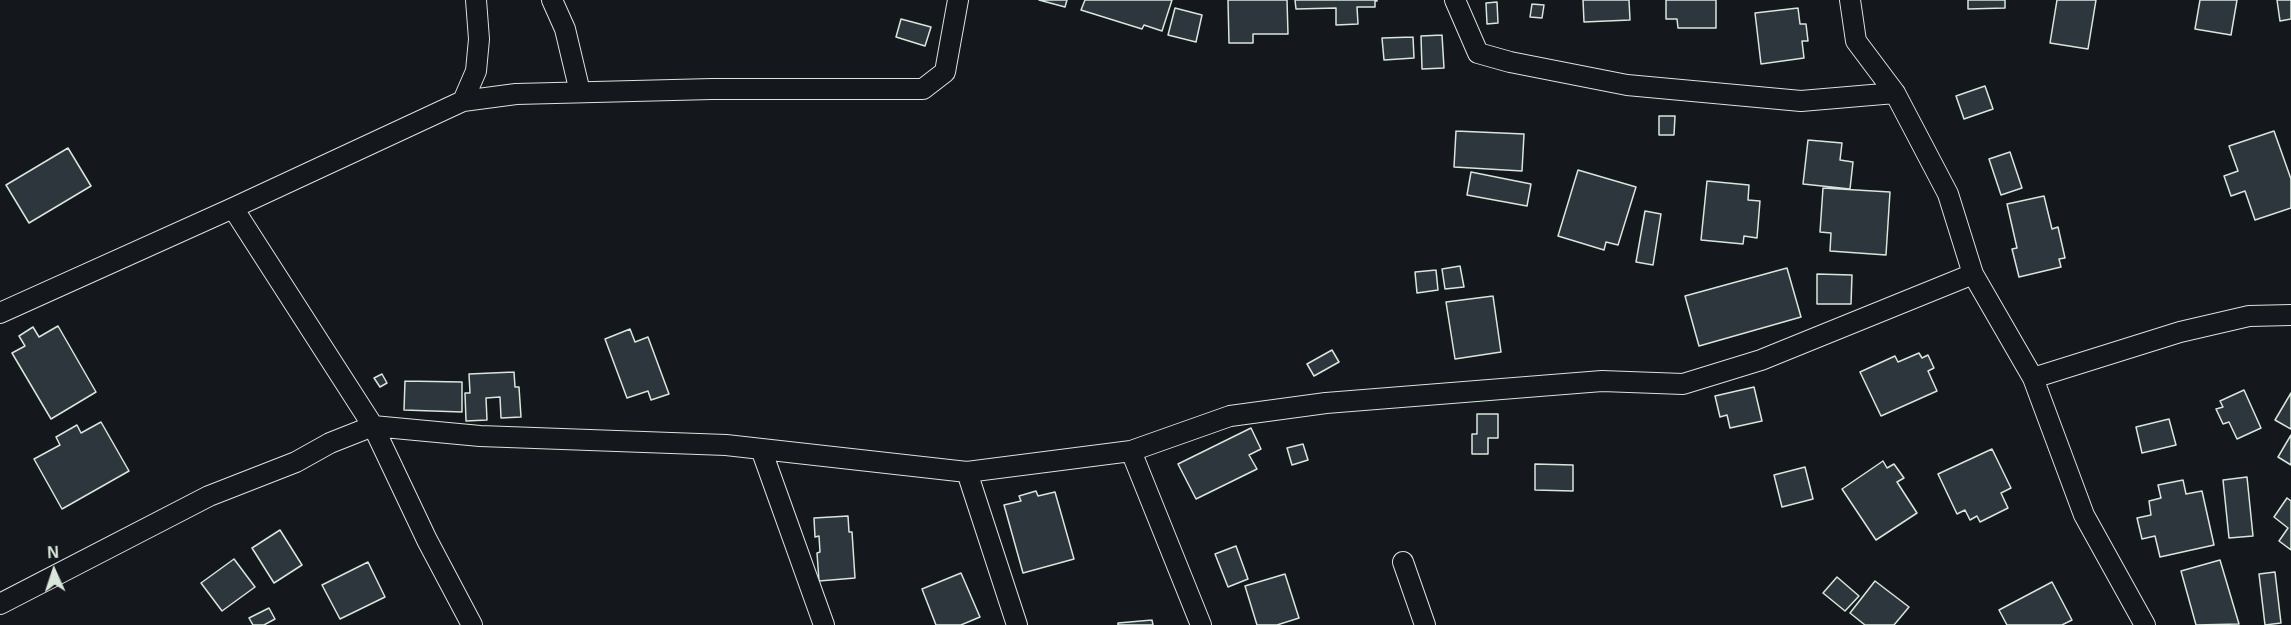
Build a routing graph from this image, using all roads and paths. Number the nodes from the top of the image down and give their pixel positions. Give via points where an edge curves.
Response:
1 (476, 0) edge
2 (552, 0) edge
3 (958, 0) edge
4 (1455, 0) edge
5 (1850, 0) edge
6 (580, 92) junction
7 (1895, 93) junction
8 (463, 101) junction
9 (233, 208) junction
10 (1973, 274) junction
11 (0, 313) edge
12 (2291, 315) edge
13 (2033, 378) junction
14 (373, 426) junction
15 (761, 449) junction
16 (1131, 451) junction
17 (968, 472) junction
18 (1403, 562) dead end
19 (0, 604) edge
20 (472, 625) edge
21 (824, 625) edge
22 (1017, 625) edge
23 (1201, 625) edge
24 (1425, 625) edge
25 (2145, 625) edge

1 - 8 street via 476,70
2 - 6 street via 565,29
3 - 6 street via 945,72 923,89
4 - 7 street via 1478,52 1510,62 1627,86 1801,101
5 - 7 street via 1856,41
6 - 8 street
7 - 10 street via 1948,194
8 - 9 street
9 - 11 street
9 - 14 street
10 - 13 street
10 - 16 street via 1761,360 1683,384 1602,381 1326,403 1230,416
12 - 13 street via 2249,316 2180,332
13 - 25 street via 2084,515
14 - 15 street via 480,436
14 - 19 street via 209,496
14 - 20 street
15 - 17 street
15 - 21 street
16 - 17 street
16 - 23 street
17 - 22 street
18 - 24 street

